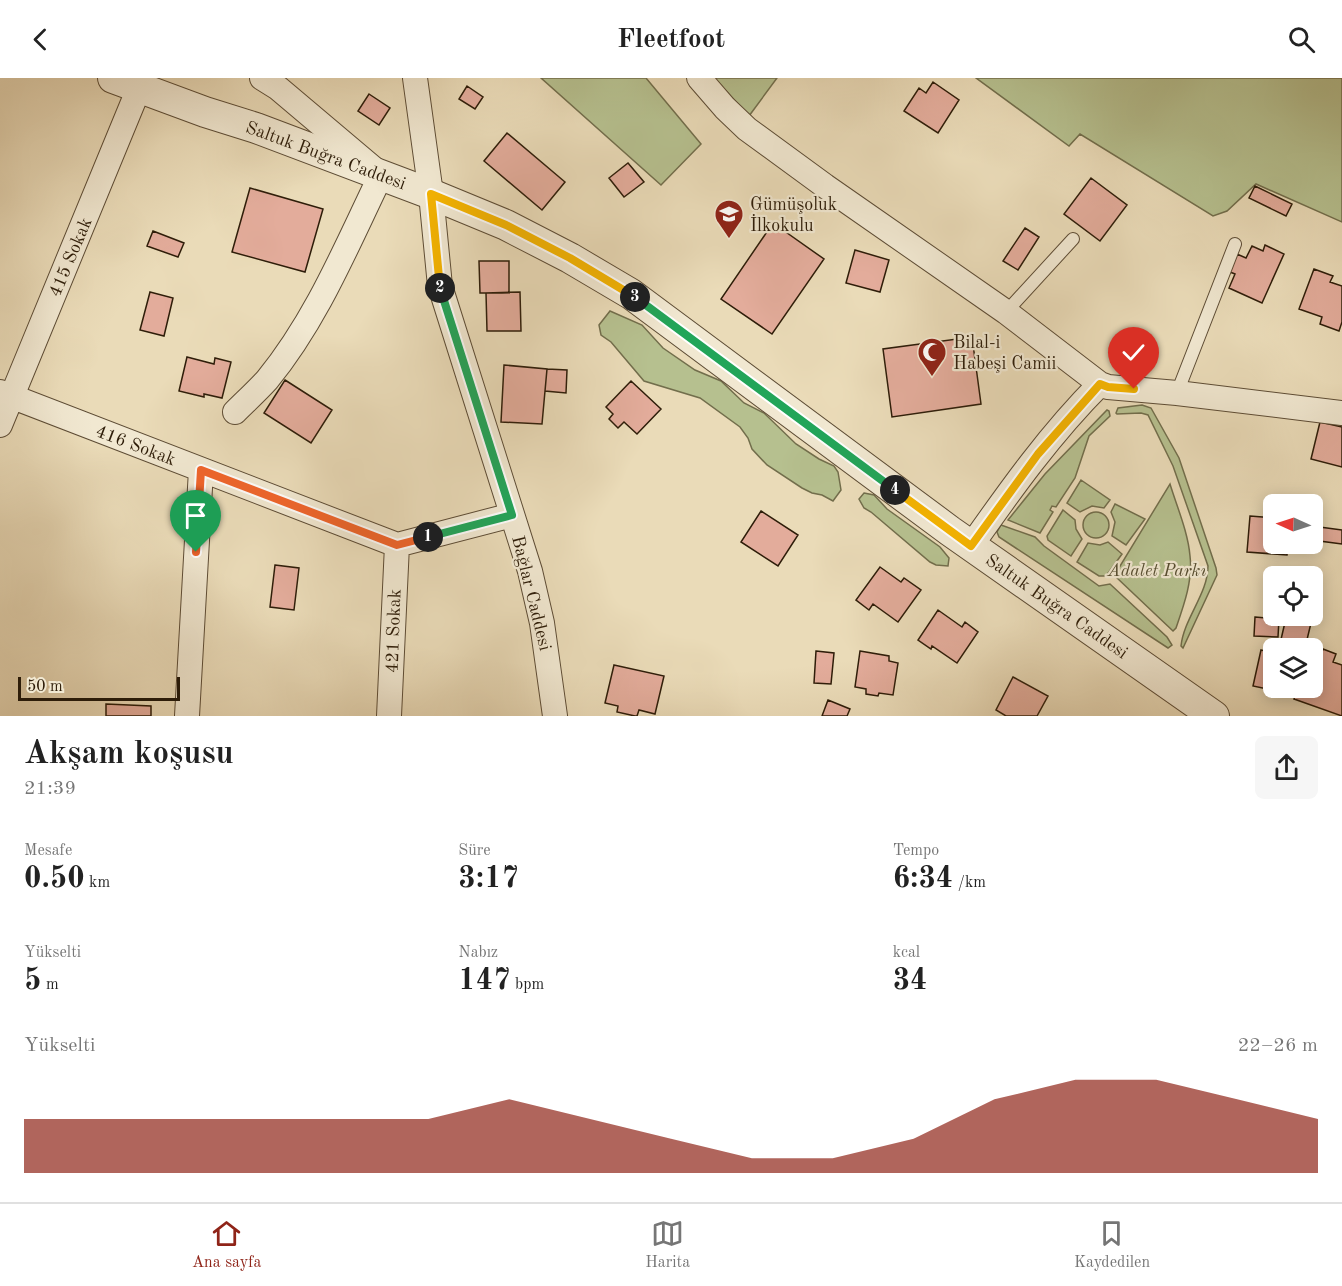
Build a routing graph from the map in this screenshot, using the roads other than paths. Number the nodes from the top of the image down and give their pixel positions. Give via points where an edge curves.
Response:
1 (262, 78) edge
2 (415, 78) edge
3 (699, 78) edge
4 (126, 83) edge
5 (381, 175) junction
6 (431, 194) junction
7 (1073, 239) dead end
8 (1235, 244) dead end
9 (1006, 312) junction
10 (1100, 384) junction
11 (1177, 393) junction
12 (6, 394) edge
13 (234, 412) dead end
14 (1342, 413) edge
15 (0, 425) edge
16 (201, 470) junction
17 (512, 515) junction
18 (397, 545) junction
19 (971, 546) junction
20 (1196, 711) edge
21 (187, 716) edge
22 (389, 716) edge
23 (555, 716) edge

1 - 5 street
2 - 6 street, Bağlar Caddesi
3 - 9 street via 747,129
4 - 5 street, Saltuk Buğra Caddesi
4 - 12 street, 415 Sokak
5 - 6 street, Saltuk Buğra Caddesi
5 - 13 street via 325,291 299,335 266,381
6 - 17 street, Bağlar Caddesi via 440,286
6 - 19 street, Saltuk Buğra Caddesi via 506,225 631,294
7 - 9 lane
8 - 11 lane
9 - 10 street
10 - 11 street
10 - 19 street via 1038,454
11 - 14 street
12 - 15 street, 415 Sokak
12 - 16 street, 416 Sokak
16 - 18 street, 416 Sokak
16 - 21 street
17 - 18 street
17 - 23 street, Bağlar Caddesi via 542,623
18 - 22 street, 421 Sokak
19 - 20 street, Saltuk Buğra Caddesi

